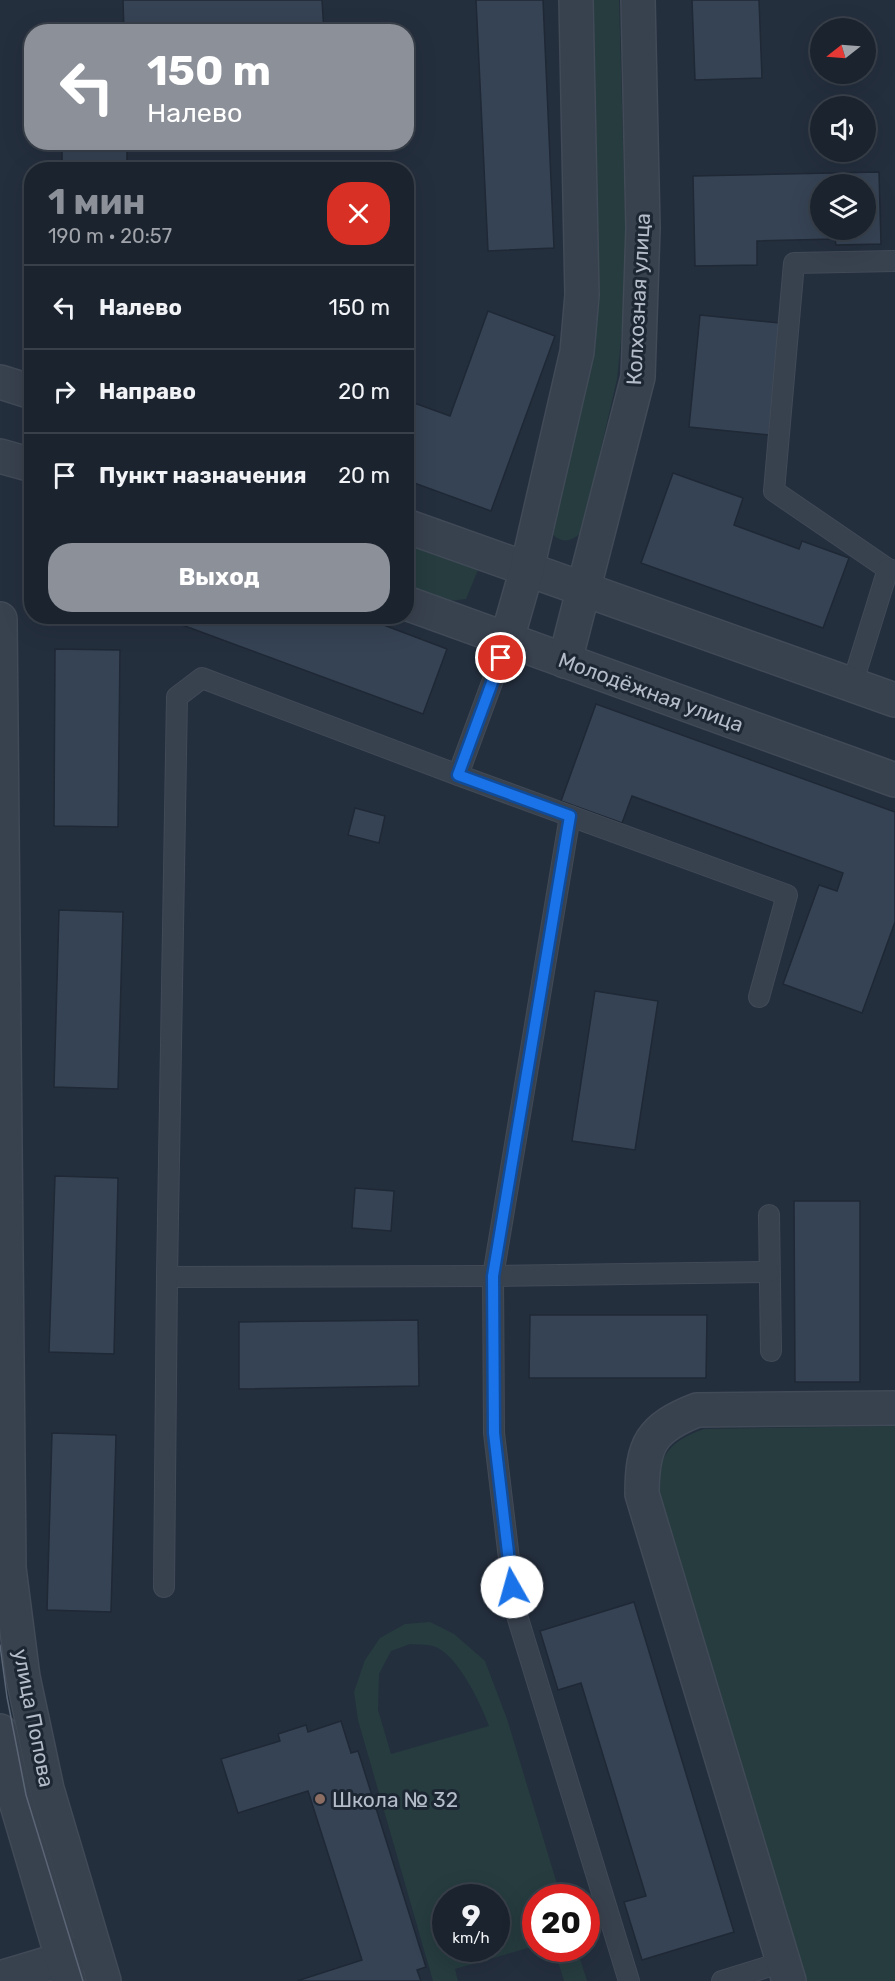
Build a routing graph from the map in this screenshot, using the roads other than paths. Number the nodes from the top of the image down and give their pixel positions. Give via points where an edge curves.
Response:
1 (576, 0) edge
2 (638, 0) edge
3 (895, 261) edge
4 (0, 382) edge
5 (24, 390) edge
6 (0, 456) edge
7 (24, 463) edge
8 (414, 529) edge
9 (527, 569) junction
10 (891, 570) edge
11 (583, 589) junction
12 (414, 607) edge
13 (0, 619) edge
14 (504, 649) junction
15 (566, 661) junction
16 (852, 685) junction
17 (895, 700) edge
18 (458, 775) junction
19 (895, 780) edge
20 (570, 816) junction
21 (759, 997) dead end
22 (769, 1215) dead end
23 (770, 1272) junction
24 (493, 1276) junction
25 (167, 1277) junction
26 (771, 1351) dead end
27 (895, 1408) edge
28 (164, 1587) dead end
29 (0, 1731) edge
30 (95, 1949) junction
31 (65, 1970) edge
32 (786, 1972) edge
33 (0, 1978) edge
34 (104, 1981) edge
35 (629, 1981) edge
36 (722, 1981) edge

1 - 9 street via 582,295 577,352
2 - 11 street, Колхозная улица via 643,228 638,377
3 - 10 lane via 794,262 774,491
4 - 5 street
6 - 7 street
8 - 9 street
9 - 11 street
9 - 14 street
10 - 16 lane
11 - 15 street, Колхозная улица
11 - 16 street
12 - 14 street, Молодёжная улица
13 - 30 street, улица Попова via 9,1568 23,1677 47,1789
14 - 15 street, Молодёжная улица
14 - 18 lane
15 - 19 street, Молодёжная улица
16 - 17 street
18 - 20 lane
18 - 25 lane via 202,678 177,697
20 - 21 lane via 787,895
20 - 24 lane
22 - 23 lane
23 - 24 lane
23 - 26 lane
24 - 25 lane
24 - 35 lane via 494,1433 515,1609
25 - 28 lane
27 - 32 street via 697,1410 657,1431 647,1450 642,1473 642,1494
29 - 31 street, улица Попова via 15,1798
30 - 31 street
30 - 34 street, улица Попова
31 - 33 street
32 - 36 lane

